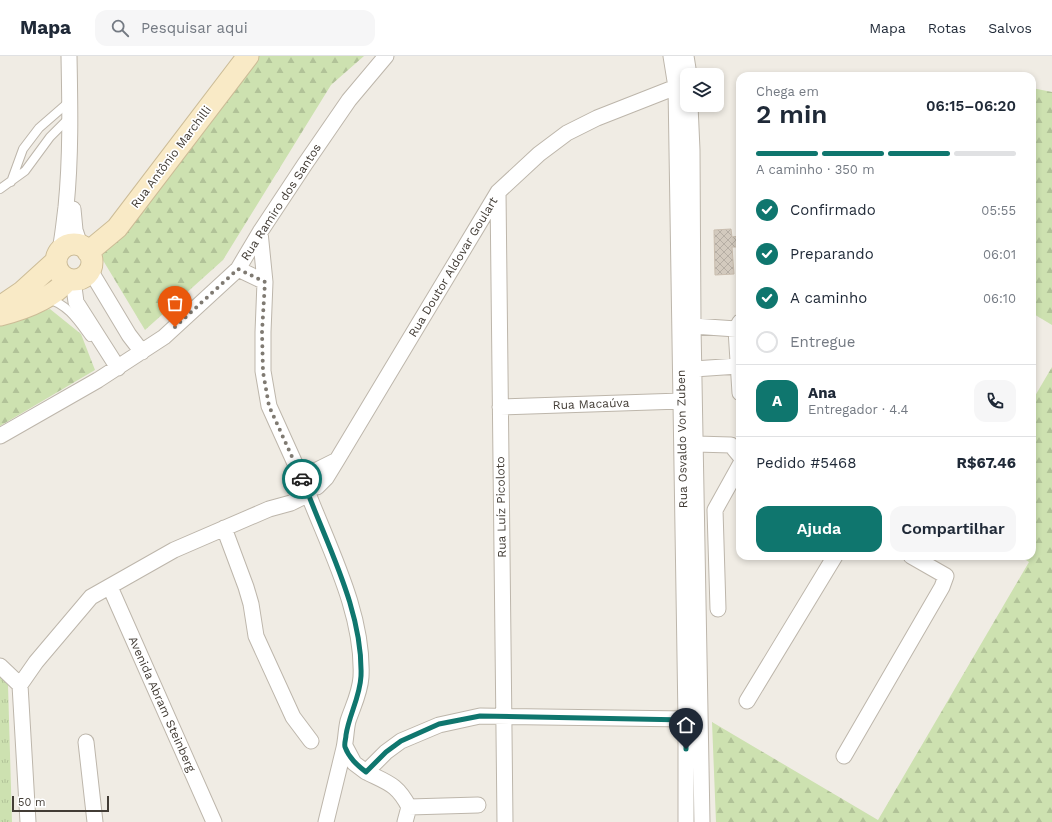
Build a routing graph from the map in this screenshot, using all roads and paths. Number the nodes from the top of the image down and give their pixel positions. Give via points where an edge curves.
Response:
1 (69, 56) edge
2 (386, 56) edge
3 (671, 56) edge
4 (686, 56) edge
5 (244, 59) edge
6 (688, 68) edge
7 (676, 87) junction
8 (70, 101) junction
9 (690, 112) edge
10 (71, 117) junction
11 (11, 182) junction
12 (0, 189) edge
13 (498, 192) junction
14 (260, 232) junction
15 (74, 265) junction
16 (238, 269) junction
17 (265, 282) junction
18 (33, 303) junction
19 (0, 307) edge
20 (0, 315) edge
21 (693, 326) junction
22 (736, 328) edge
23 (142, 352) junction
24 (736, 366) edge
25 (117, 368) junction
26 (694, 369) junction
27 (681, 401) junction
28 (500, 407) junction
29 (0, 436) edge
30 (696, 444) junction
31 (736, 451) edge
32 (736, 472) edge
33 (306, 487) junction
34 (224, 528) junction
35 (833, 560) edge
36 (918, 560) edge
37 (110, 586) junction
38 (718, 609) dead end
39 (0, 666) edge
40 (20, 685) junction
41 (747, 701) dead end
42 (503, 717) junction
43 (686, 720) junction
44 (311, 741) dead end
45 (86, 742) dead end
46 (345, 746) junction
47 (844, 756) dead end
48 (366, 772) junction
49 (478, 804) dead end
50 (409, 807) junction
51 (28, 822) edge
52 (95, 822) edge
53 (214, 822) edge
54 (326, 822) edge
55 (405, 822) edge
56 (506, 822) edge
57 (686, 822) edge
58 (702, 822) edge

1 - 8 street
2 - 14 street, Rua Ramiro dos Santos via 349,100
3 - 7 street, Rua Osvaldo Von Zuben
4 - 6 street
5 - 15 street, Rua Antônio Marchilli via 117,228
7 - 13 street, Rua Doutor Aldovar Goulart via 566,133
7 - 27 street, Rua Osvaldo Von Zuben
8 - 10 street
8 - 11 lane via 39,128 23,149
9 - 21 street, Rua Osvaldo Von Zuben
10 - 11 lane via 50,137 24,171
10 - 15 street via 69,172 75,230
11 - 12 lane
13 - 28 street, Rua Luíz Picoloto
13 - 33 street, Rua Doutor Aldovar Goulart via 337,460 317,470
14 - 16 street, Rua Ramiro dos Santos
14 - 17 street
15 - 18 street, Rua Antônio Marchilli via 61,288
15 - 19 street, Rua Antônio Marchilli via 22,292
15 - 23 street
15 - 25 street via 76,302
16 - 17 street
16 - 23 street, Rua Ramiro dos Santos via 164,336
17 - 33 street via 263,372 269,406
18 - 20 street, Rua Antônio Marchilli
18 - 25 lane via 48,299 71,313
21 - 22 street
21 - 26 street, Rua Osvaldo Von Zuben
23 - 25 street, Rua Ramiro dos Santos
24 - 26 street
25 - 29 street, Rua Ramiro dos Santos
26 - 30 street, Rua Osvaldo Von Zuben
27 - 28 street, Rua Macaúva
27 - 43 street, Rua Osvaldo Von Zuben
28 - 42 street, Rua Luíz Picoloto
30 - 31 street via 731,445
30 - 58 street, Rua Osvaldo Von Zuben
32 - 38 street via 715,510
33 - 34 street, Rua Doutor Aldovar Goulart via 280,499 269,509
33 - 46 street via 355,617 361,677 348,722
34 - 37 street, Rua Doutor Aldovar Goulart via 174,550
34 - 44 street via 246,587 256,636 293,717
35 - 41 street
36 - 47 street via 946,576 942,587
37 - 40 street, Rua Doutor Aldovar Goulart via 91,597
37 - 53 street, Avenida Abram Steinberg
39 - 40 street
40 - 51 street
42 - 43 street
42 - 48 street via 480,716 439,724 401,741
42 - 56 street, Rua Luíz Picoloto
43 - 57 street, Rua Osvaldo Von Zuben
45 - 52 street
46 - 48 street via 354,763
46 - 54 street
48 - 50 street via 394,786
49 - 50 street
50 - 55 street

